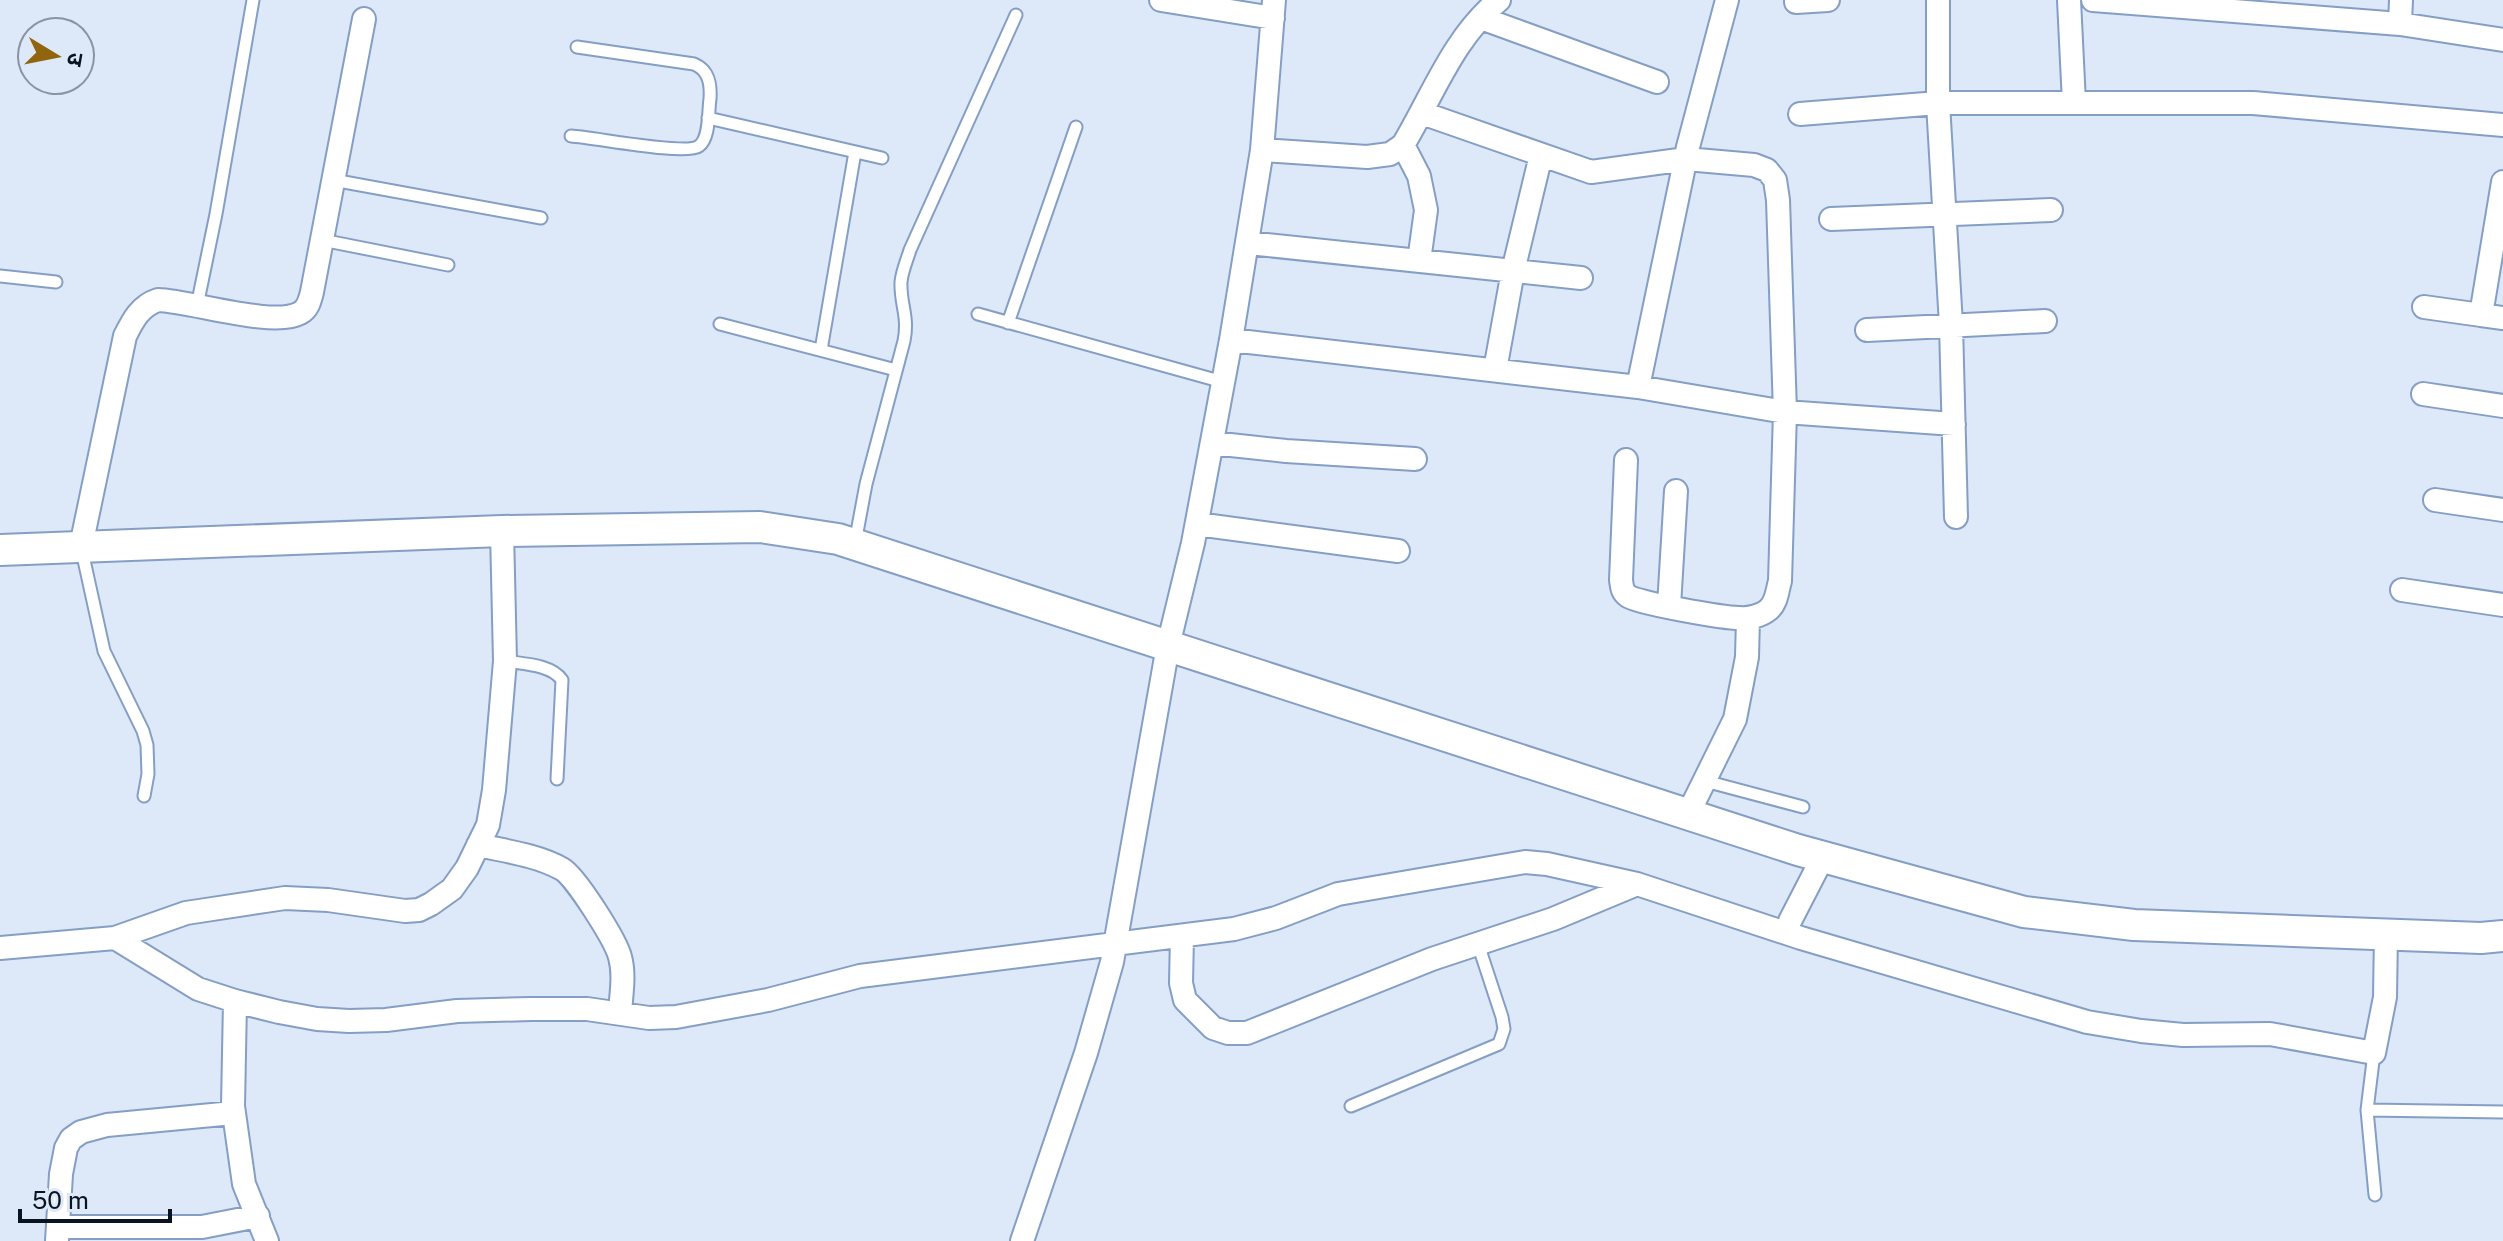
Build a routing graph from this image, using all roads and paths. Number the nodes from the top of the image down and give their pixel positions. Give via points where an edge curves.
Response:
1 (253, 0) edge
2 (1161, 0) edge
3 (1499, 0) edge
4 (1727, 0) edge
5 (1828, 0) edge
6 (1938, 0) edge
7 (2069, 0) edge
8 (2093, 0) edge
9 (2401, 0) edge
10 (1796, 2) edge
11 (1273, 9) edge
12 (2316, 9) edge
13 (1016, 15) dead end
14 (1481, 18) junction
15 (364, 19) dead end
16 (2400, 24) junction
17 (2503, 40) edge
18 (577, 47) dead end
19 (1657, 82) dead end
20 (1938, 103) junction
21 (2074, 103) junction
22 (1422, 113) junction
23 (1800, 114) dead end
24 (708, 118) junction
25 (2503, 125) edge
26 (1076, 127) dead end
27 (571, 136) dead end
28 (1403, 145) junction
29 (1262, 150) junction
30 (855, 152) junction
31 (1541, 155) junction
32 (882, 158) dead end
33 (1686, 159) junction
34 (333, 180) junction
35 (2503, 182) edge
36 (2051, 210) dead end
37 (1945, 214) junction
38 (541, 218) dead end
39 (1831, 219) dead end
40 (322, 240) junction
41 (1248, 243) junction
42 (1419, 261) junction
43 (448, 265) dead end
44 (1513, 271) junction
45 (0, 276) edge
46 (1581, 278) dead end
47 (56, 282) dead end
48 (197, 306) junction
49 (2424, 307) dead end
50 (978, 314) dead end
51 (2492, 316) edge
52 (2045, 321) dead end
53 (1008, 323) junction
54 (720, 324) dead end
55 (1951, 325) junction
56 (1867, 330) dead end
57 (1231, 340) junction
58 (821, 350) junction
59 (896, 370) junction
60 (1495, 370) junction
61 (1223, 382) junction
62 (1638, 387) junction
63 (2423, 394) dead end
64 (2503, 406) edge
65 (1785, 412) junction
66 (1954, 424) junction
67 (1212, 443) junction
68 (1415, 459) dead end
69 (1626, 460) dead end
70 (1676, 491) dead end
71 (2435, 500) dead end
72 (2503, 510) edge
73 (1956, 517) dead end
74 (1197, 524) junction
75 (502, 531) junction
76 (855, 544) junction
77 (81, 546) junction
78 (0, 550) edge
79 (1398, 551) dead end
80 (2402, 590) dead end
81 (2503, 605) edge
82 (1669, 606) junction
83 (1748, 618) junction
84 (1168, 646) junction
85 (505, 661) junction
86 (557, 779) dead end
87 (1705, 781) junction
88 (144, 796) dead end
89 (1803, 807) dead end
90 (1688, 814) junction
91 (478, 845) junction
92 (1823, 857) junction
93 (1637, 884) junction
94 (1790, 921) dead end
95 (2386, 933) junction
96 (1182, 936) junction
97 (2503, 936) edge
98 (115, 938) junction
99 (1114, 943) junction
100 (1478, 944) junction
101 (0, 948) edge
102 (235, 1001) junction
103 (620, 1013) junction
104 (2374, 1053) junction
105 (1351, 1106) dead end
106 (2367, 1110) junction
107 (2503, 1112) edge
108 (233, 1113) junction
109 (2375, 1195) dead end
110 (258, 1216) junction
111 (58, 1234) edge
112 (165, 1234) edge
113 (267, 1241) edge
114 (1022, 1241) edge

1 - 48 lane
2 - 11 street
3 - 14 street
4 - 33 street
5 - 10 street
6 - 20 street
7 - 21 street
8 - 12 street
9 - 16 street
11 - 29 street
12 - 16 street
13 - 59 lane via 910,250 901,283 907,324
14 - 19 street
14 - 22 street via 1455,50
15 - 34 street
16 - 17 street
18 - 24 lane via 701,67 711,88
20 - 21 street
20 - 23 street
20 - 37 street
21 - 25 street via 2253,103
22 - 28 street
22 - 31 street
24 - 27 lane via 702,145 695,149
24 - 30 lane
26 - 53 lane
28 - 29 street via 1390,154 1367,157
28 - 42 street via 1419,176 1426,210
29 - 41 street
30 - 32 lane
30 - 58 lane
31 - 33 street via 1591,172
31 - 44 street
33 - 62 street
33 - 65 street via 1754,165 1775,180
34 - 38 lane
34 - 40 street
35 - 51 street
36 - 37 street
37 - 39 street
37 - 55 street
40 - 43 lane
40 - 48 street via 312,292 301,313 280,318
41 - 42 street
41 - 57 street
42 - 44 street
44 - 46 street
44 - 60 street
45 - 47 lane
48 - 77 street via 158,300 148,304 125,336
49 - 51 street
50 - 53 lane
52 - 55 street
53 - 61 lane
54 - 58 lane
55 - 56 street
55 - 66 street
57 - 60 street
57 - 61 street
58 - 59 lane
59 - 76 lane
60 - 62 street
61 - 67 street
62 - 65 street
63 - 64 street
65 - 66 street
65 - 83 street via 1780,581 1768,611
66 - 73 street
67 - 68 street
67 - 74 street
69 - 82 street via 1622,589 1632,599
70 - 82 street
71 - 72 street
74 - 79 street
74 - 84 street
75 - 76 main road via 760,527
75 - 77 main road
75 - 85 street
76 - 84 main road
77 - 78 main road
77 - 88 lane via 104,651 147,745
80 - 81 street
82 - 83 street
83 - 87 street via 1735,719
84 - 90 main road
84 - 99 street
85 - 86 lane via 549,670 562,680
85 - 91 street via 494,790 488,825
87 - 89 lane
87 - 90 street
90 - 92 main road
91 - 98 street via 452,889 419,910 285,898 186,913
91 - 103 street via 533,858 564,870 579,884 620,954
92 - 94 street
92 - 95 main road via 2024,912 2134,925
93 - 96 street via 1525,862 1338,894 1276,918
93 - 100 street
93 - 104 street via 2087,1022 2183,1035 2270,1034
95 - 97 main road
95 - 104 street via 2385,997
96 - 99 street
96 - 100 street via 1185,1000 1213,1028 1228,1033 1271,1025
98 - 101 street
98 - 102 street via 198,989
99 - 103 street via 860,976 676,1017
99 - 114 street via 1086,1053
100 - 105 lane via 1502,1017 1499,1044
102 - 103 street via 349,1021 457,1011
102 - 108 street
104 - 106 lane
106 - 107 lane
106 - 109 lane
108 - 110 street via 244,1184
108 - 111 street via 81,1132 66,1148
110 - 112 street
110 - 113 street
111 - 112 street

